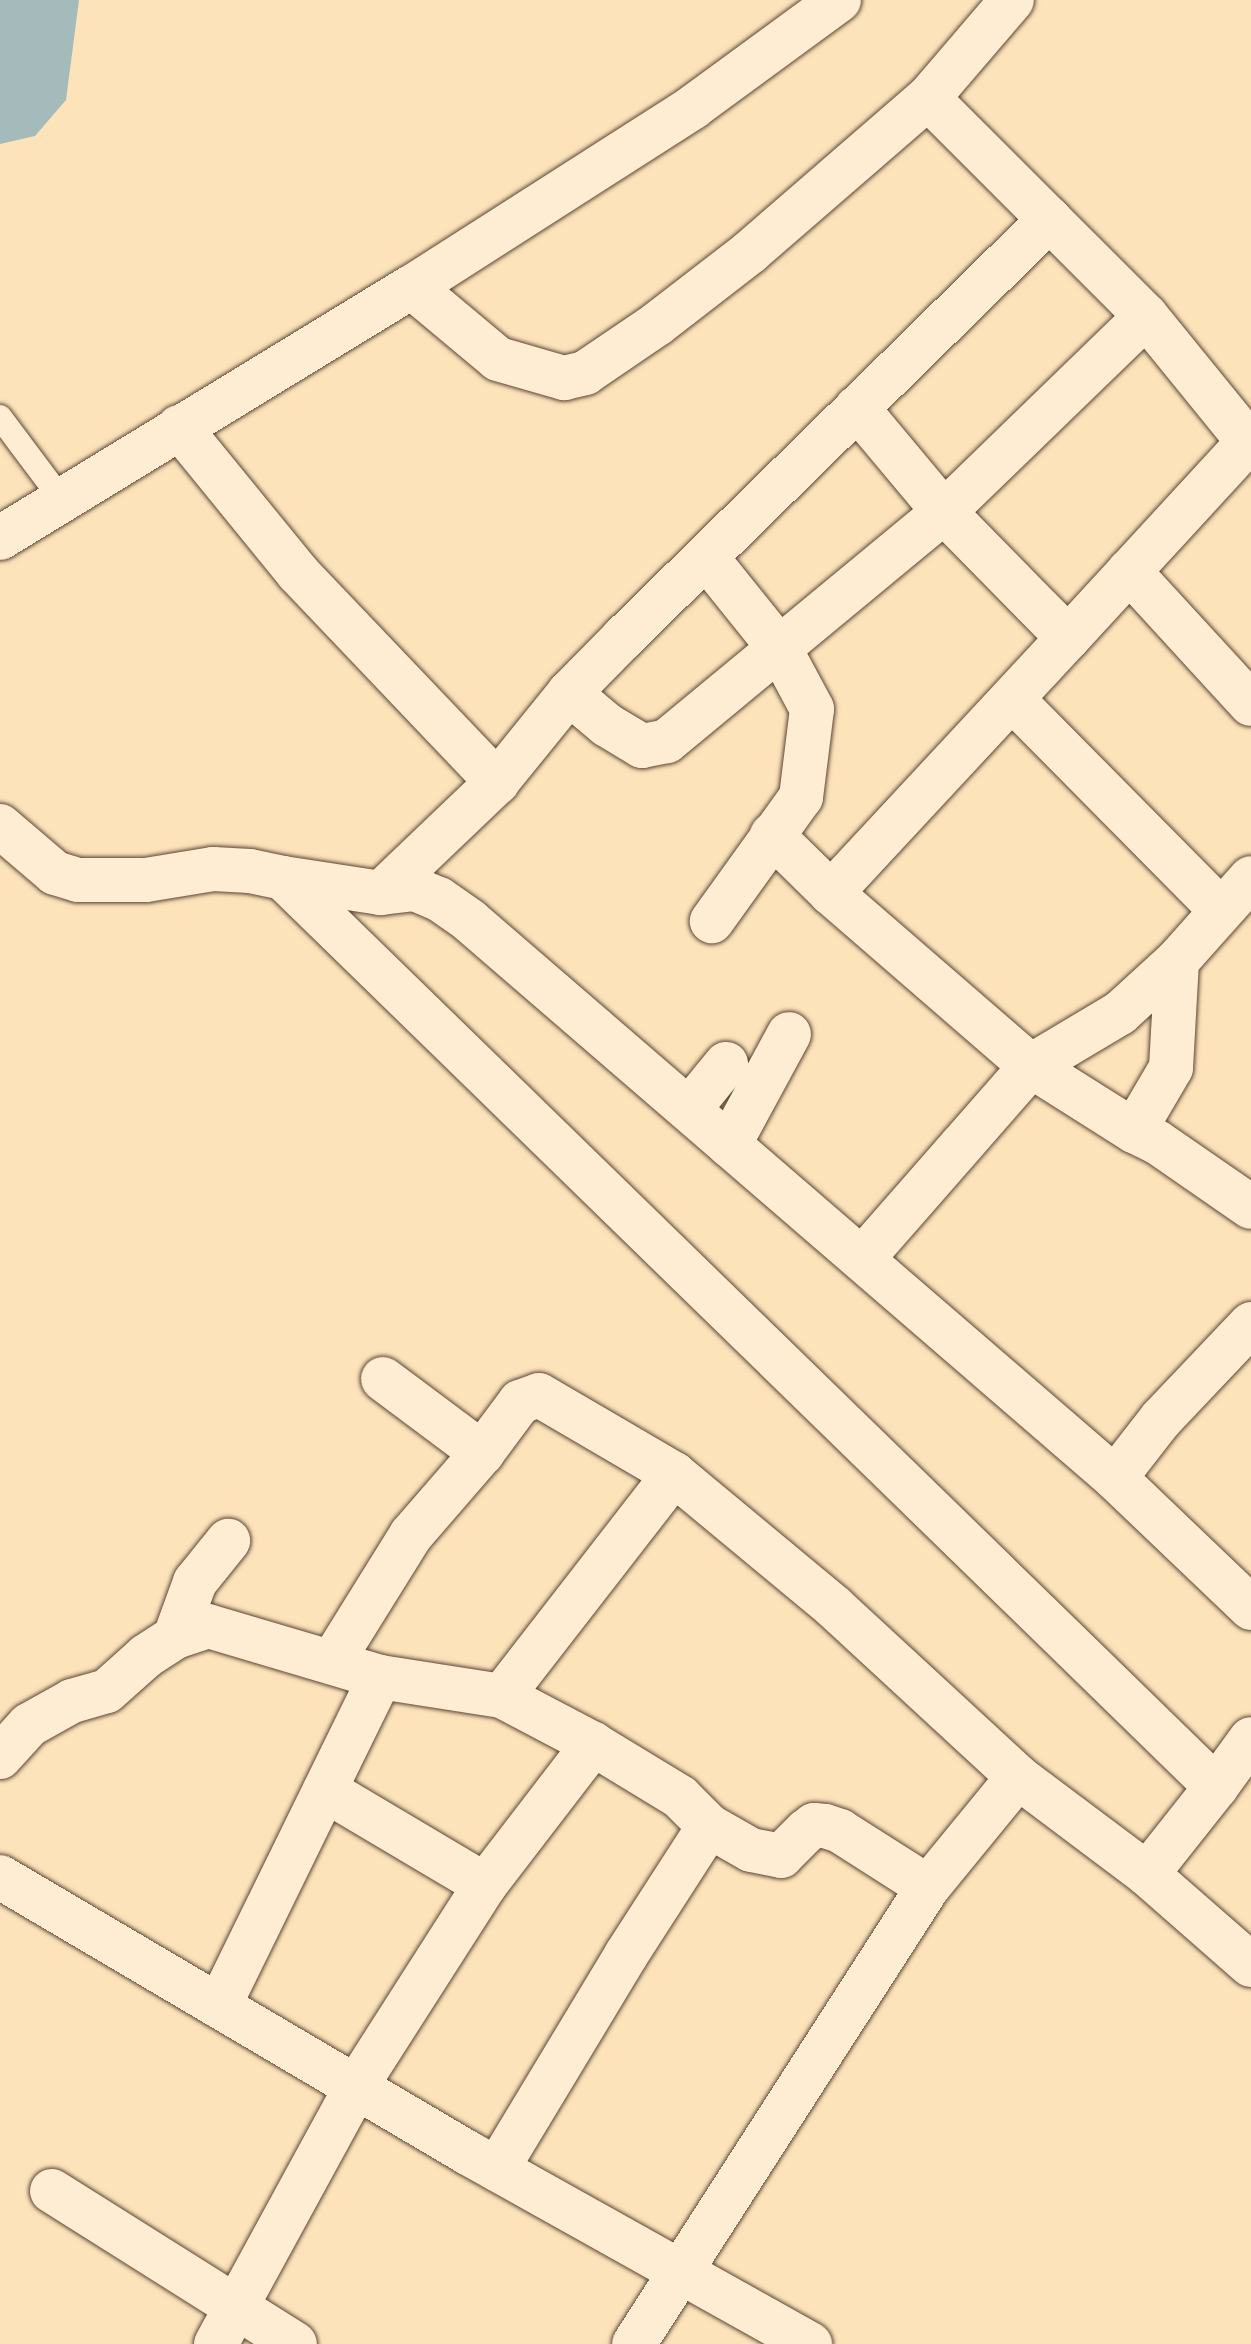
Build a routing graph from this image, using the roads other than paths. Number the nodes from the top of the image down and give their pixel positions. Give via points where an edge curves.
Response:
1 (839, 0) edge
2 (1012, 0) edge
3 (928, 98) junction
4 (1050, 219) junction
5 (412, 287) junction
6 (1146, 316) junction
7 (857, 408) junction
8 (0, 417) edge
9 (179, 427) junction
10 (1250, 443) edge
11 (62, 500) junction
12 (944, 512) junction
13 (0, 538) edge
14 (706, 557) junction
15 (1129, 571) junction
16 (1068, 638) junction
17 (780, 649) junction
18 (569, 693) junction
19 (1013, 700) junction
20 (1251, 704) edge
21 (497, 782) junction
22 (0, 826) edge
23 (772, 835) junction
24 (283, 878) junction
25 (1251, 878) edge
26 (381, 893) junction
27 (831, 893) junction
28 (1221, 910) junction
29 (712, 921) dead end
30 (1177, 961) junction
31 (789, 1034) dead end
32 (726, 1064) dead end
33 (1031, 1066) junction
34 (690, 1108) junction
35 (1134, 1131) junction
36 (729, 1145) junction
37 (1251, 1207) edge
38 (862, 1259) junction
39 (1251, 1324) edge
40 (383, 1379) dead end
41 (482, 1453) junction
42 (674, 1474) junction
43 (1115, 1478) junction
44 (228, 1541) dead end
45 (1251, 1608) edge
46 (175, 1637) junction
47 (332, 1662) junction
48 (380, 1677) junction
49 (502, 1696) junction
50 (1251, 1739) edge
51 (593, 1744) junction
52 (0, 1757) edge
53 (1018, 1777) junction
54 (1216, 1787) junction
55 (325, 1790) junction
56 (709, 1826) junction
57 (1147, 1874) junction
58 (0, 1877) edge
59 (485, 1885) junction
60 (928, 1887) junction
61 (1251, 1965) edge
62 (219, 2006) junction
63 (357, 2085) junction
64 (497, 2169) junction
65 (52, 2191) dead end
66 (679, 2271) junction
67 (227, 2326) edge
68 (295, 2344) edge
69 (634, 2344) edge
70 (810, 2344) edge

1 - 5 street via 693,107
2 - 3 street
3 - 4 street
3 - 5 street via 750,252 585,373 564,378 498,359
4 - 6 street
4 - 7 street
5 - 9 street
6 - 10 street
6 - 12 street
7 - 12 street
7 - 14 street
8 - 11 lane
9 - 11 street
9 - 21 street via 298,573
10 - 15 street
11 - 13 street
12 - 16 street
12 - 17 street
14 - 17 street
14 - 18 street
15 - 16 street
15 - 20 street
16 - 19 street
17 - 18 street via 667,741 642,746
17 - 23 street via 812,709 801,797
18 - 21 street
19 - 27 street
19 - 28 street
21 - 26 street
22 - 24 street via 55,873 78,880 146,880 213,869
23 - 27 street
23 - 29 street
24 - 26 street
24 - 54 street
25 - 28 street
26 - 34 street via 415,889 439,899
27 - 33 street
28 - 30 street
30 - 33 street via 1120,1013
30 - 35 street via 1171,1068
31 - 36 street
32 - 34 street
33 - 35 street
33 - 38 street
34 - 36 street
35 - 37 street
36 - 38 street
38 - 43 street
39 - 43 street via 1161,1419
40 - 41 street
41 - 42 street via 520,1402 539,1395
41 - 47 street via 411,1535
42 - 49 street
42 - 53 street via 834,1607
43 - 45 street
44 - 46 street via 195,1582
46 - 47 street via 208,1626
46 - 52 street via 107,1691 72,1701 29,1725
47 - 48 street
48 - 49 street
48 - 55 street
49 - 51 street
50 - 54 street
51 - 56 street via 680,1797
51 - 59 street
53 - 57 street
53 - 60 street
54 - 57 street
55 - 59 street
55 - 62 street
56 - 60 street via 751,1850 781,1856 814,1825 825,1826
56 - 64 street
57 - 61 street
58 - 62 street
59 - 63 street
60 - 66 street
62 - 63 street
63 - 64 street
63 - 67 street
64 - 66 street
65 - 67 street
66 - 69 street
66 - 70 street
67 - 68 street

